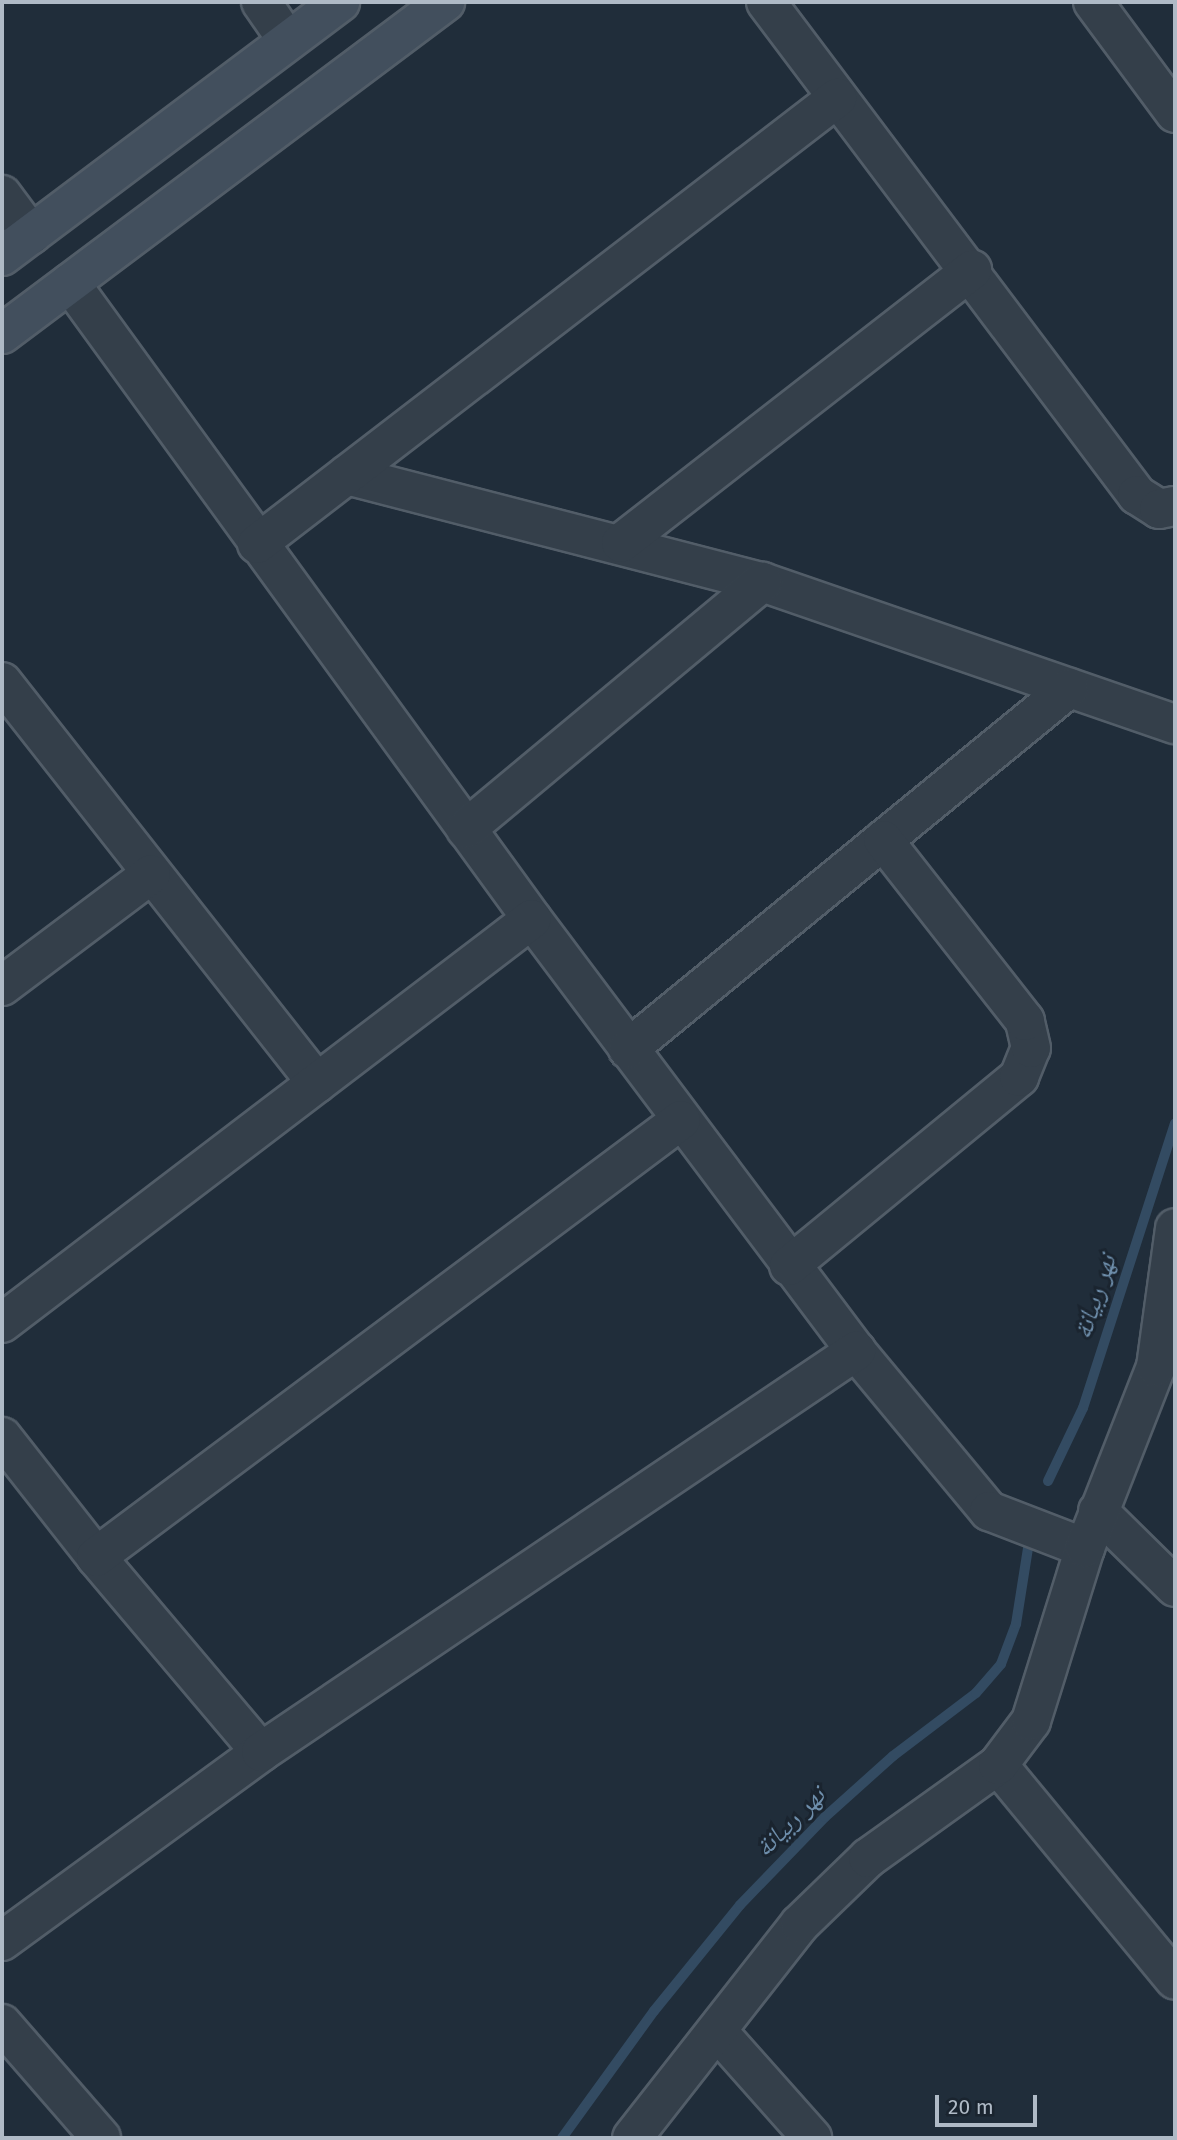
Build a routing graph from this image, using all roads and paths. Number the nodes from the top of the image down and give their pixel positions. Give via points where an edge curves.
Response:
1 (261, 2) edge
2 (340, 2) edge
3 (444, 2) edge
4 (766, 2) edge
5 (1093, 2) edge
6 (288, 41) junction
7 (837, 98) junction
8 (1175, 113) edge
9 (2, 195) edge
10 (16, 245) edge
11 (972, 270) junction
12 (70, 283) junction
13 (2, 334) edge
14 (347, 475) junction
15 (1175, 506) edge
16 (621, 543) junction
17 (257, 544) junction
18 (762, 582) junction
19 (2, 682) edge
20 (1069, 688) junction
21 (1175, 724) edge
22 (466, 829) junction
23 (883, 840) junction
24 (151, 874) junction
25 (532, 919) junction
26 (2, 986) edge
27 (628, 1049) junction
28 (317, 1083) junction
29 (681, 1120) junction
30 (1175, 1228) edge
31 (789, 1266) junction
32 (2, 1323) edge
33 (856, 1351) junction
34 (1165, 1359) edge
35 (2, 1437) edge
36 (1098, 1511) junction
37 (1085, 1548) junction
38 (96, 1557) junction
39 (1175, 1587) edge
40 (261, 1752) junction
41 (998, 1765) junction
42 (4, 1933) edge
43 (1175, 1980) edge
44 (2, 2024) edge
45 (718, 2032) junction
46 (101, 2138) edge
47 (632, 2138) edge
48 (812, 2138) edge

1 - 6 street
2 - 6 street
3 - 12 street
4 - 7 street
5 - 8 street
6 - 10 street
7 - 11 street
7 - 14 street
9 - 10 street
11 - 15 street via 1137,495 1159,509
11 - 16 street
12 - 13 street
12 - 17 street
14 - 16 street
14 - 17 street
16 - 18 street
17 - 22 street
18 - 20 street
18 - 22 street
19 - 24 street
20 - 21 street
20 - 23 street
22 - 25 street
23 - 27 street
23 - 31 street via 1025,1021 1031,1048 1019,1077
24 - 26 street
24 - 28 street
25 - 27 street
25 - 28 street
27 - 29 street
28 - 32 street
29 - 31 street
29 - 38 street
30 - 34 street
31 - 33 street
33 - 37 street via 989,1511
33 - 40 street
34 - 36 street
35 - 38 street
36 - 37 street
36 - 39 street
37 - 41 street via 1031,1721
38 - 40 street
40 - 42 street
41 - 43 street
41 - 45 street via 868,1858 800,1924
44 - 46 street
45 - 47 street
45 - 48 street

